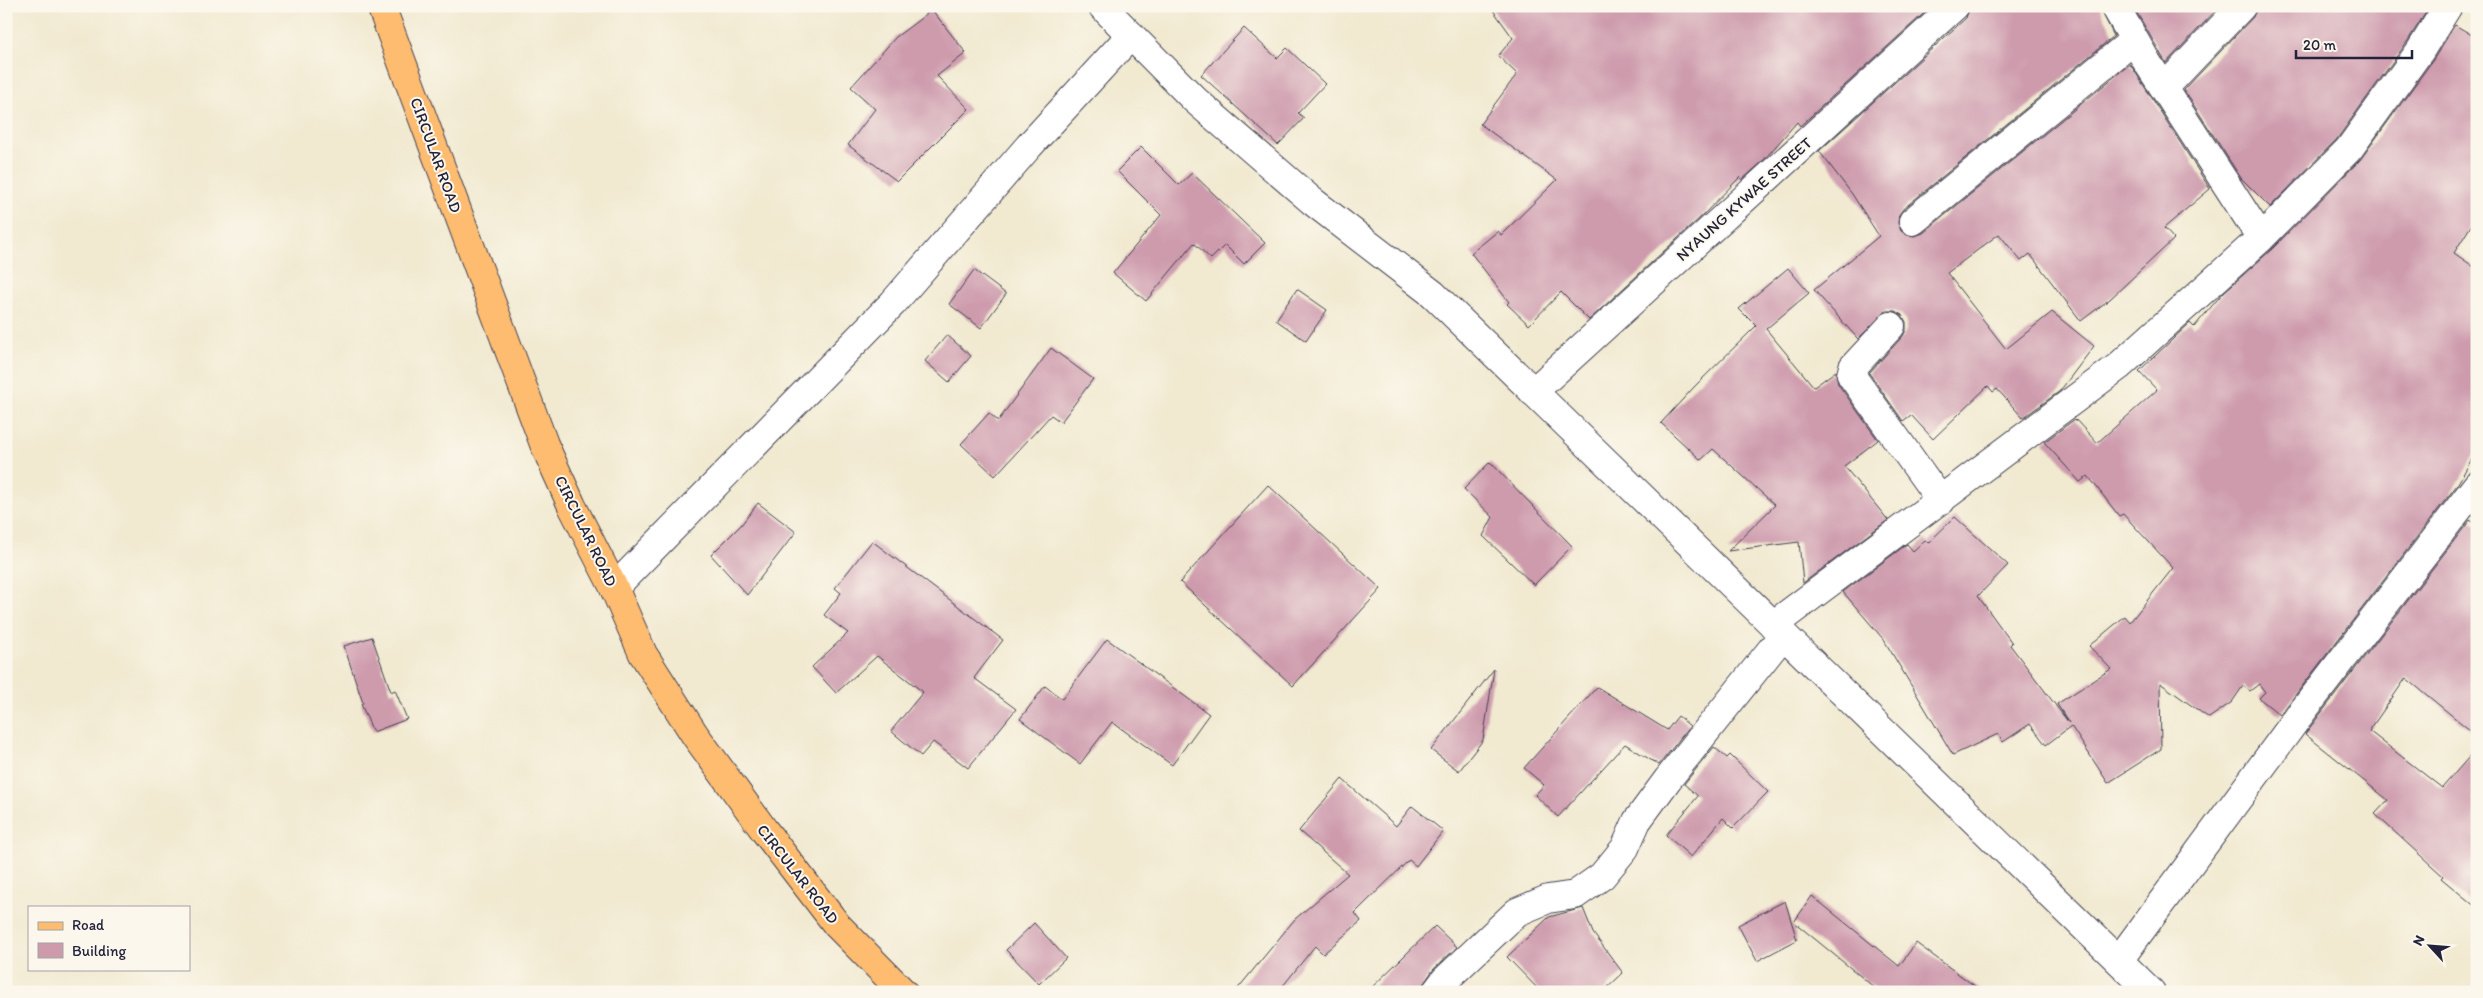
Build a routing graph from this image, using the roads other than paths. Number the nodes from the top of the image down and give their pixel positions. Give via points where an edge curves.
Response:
1 (382, 6) edge
2 (1102, 6) edge
3 (1955, 6) edge
4 (2115, 6) edge
5 (2242, 6) edge
6 (2448, 6) edge
7 (1131, 35) junction
8 (2134, 40) junction
9 (2164, 88) junction
10 (1913, 221) dead end
11 (2261, 238) junction
12 (1891, 326) dead end
13 (1533, 392) junction
14 (2477, 485) edge
15 (1941, 500) junction
16 (614, 588) junction
17 (1778, 630) junction
18 (2119, 960) junction
19 (903, 992) edge
20 (1436, 992) edge
21 (2151, 992) edge

1 - 16 main road, CIRCULAR ROAD via 544,444
2 - 7 street
3 - 13 street, NYAUNG KYWAE STREET
4 - 8 street
5 - 9 street
6 - 11 street via 2350,149
7 - 13 street via 1195,100 1304,194 1433,294
7 - 16 street via 1029,146 893,303
8 - 9 street
8 - 10 street
9 - 11 street
11 - 15 street via 2119,366
12 - 15 street via 1852,367 1850,375
13 - 17 street
14 - 18 street via 2302,712
15 - 17 street
16 - 19 main road, CIRCULAR ROAD via 643,654 695,735 837,925
17 - 18 street
17 - 20 street via 1637,821 1625,848 1602,876 1575,895 1548,899 1517,912
18 - 21 street

